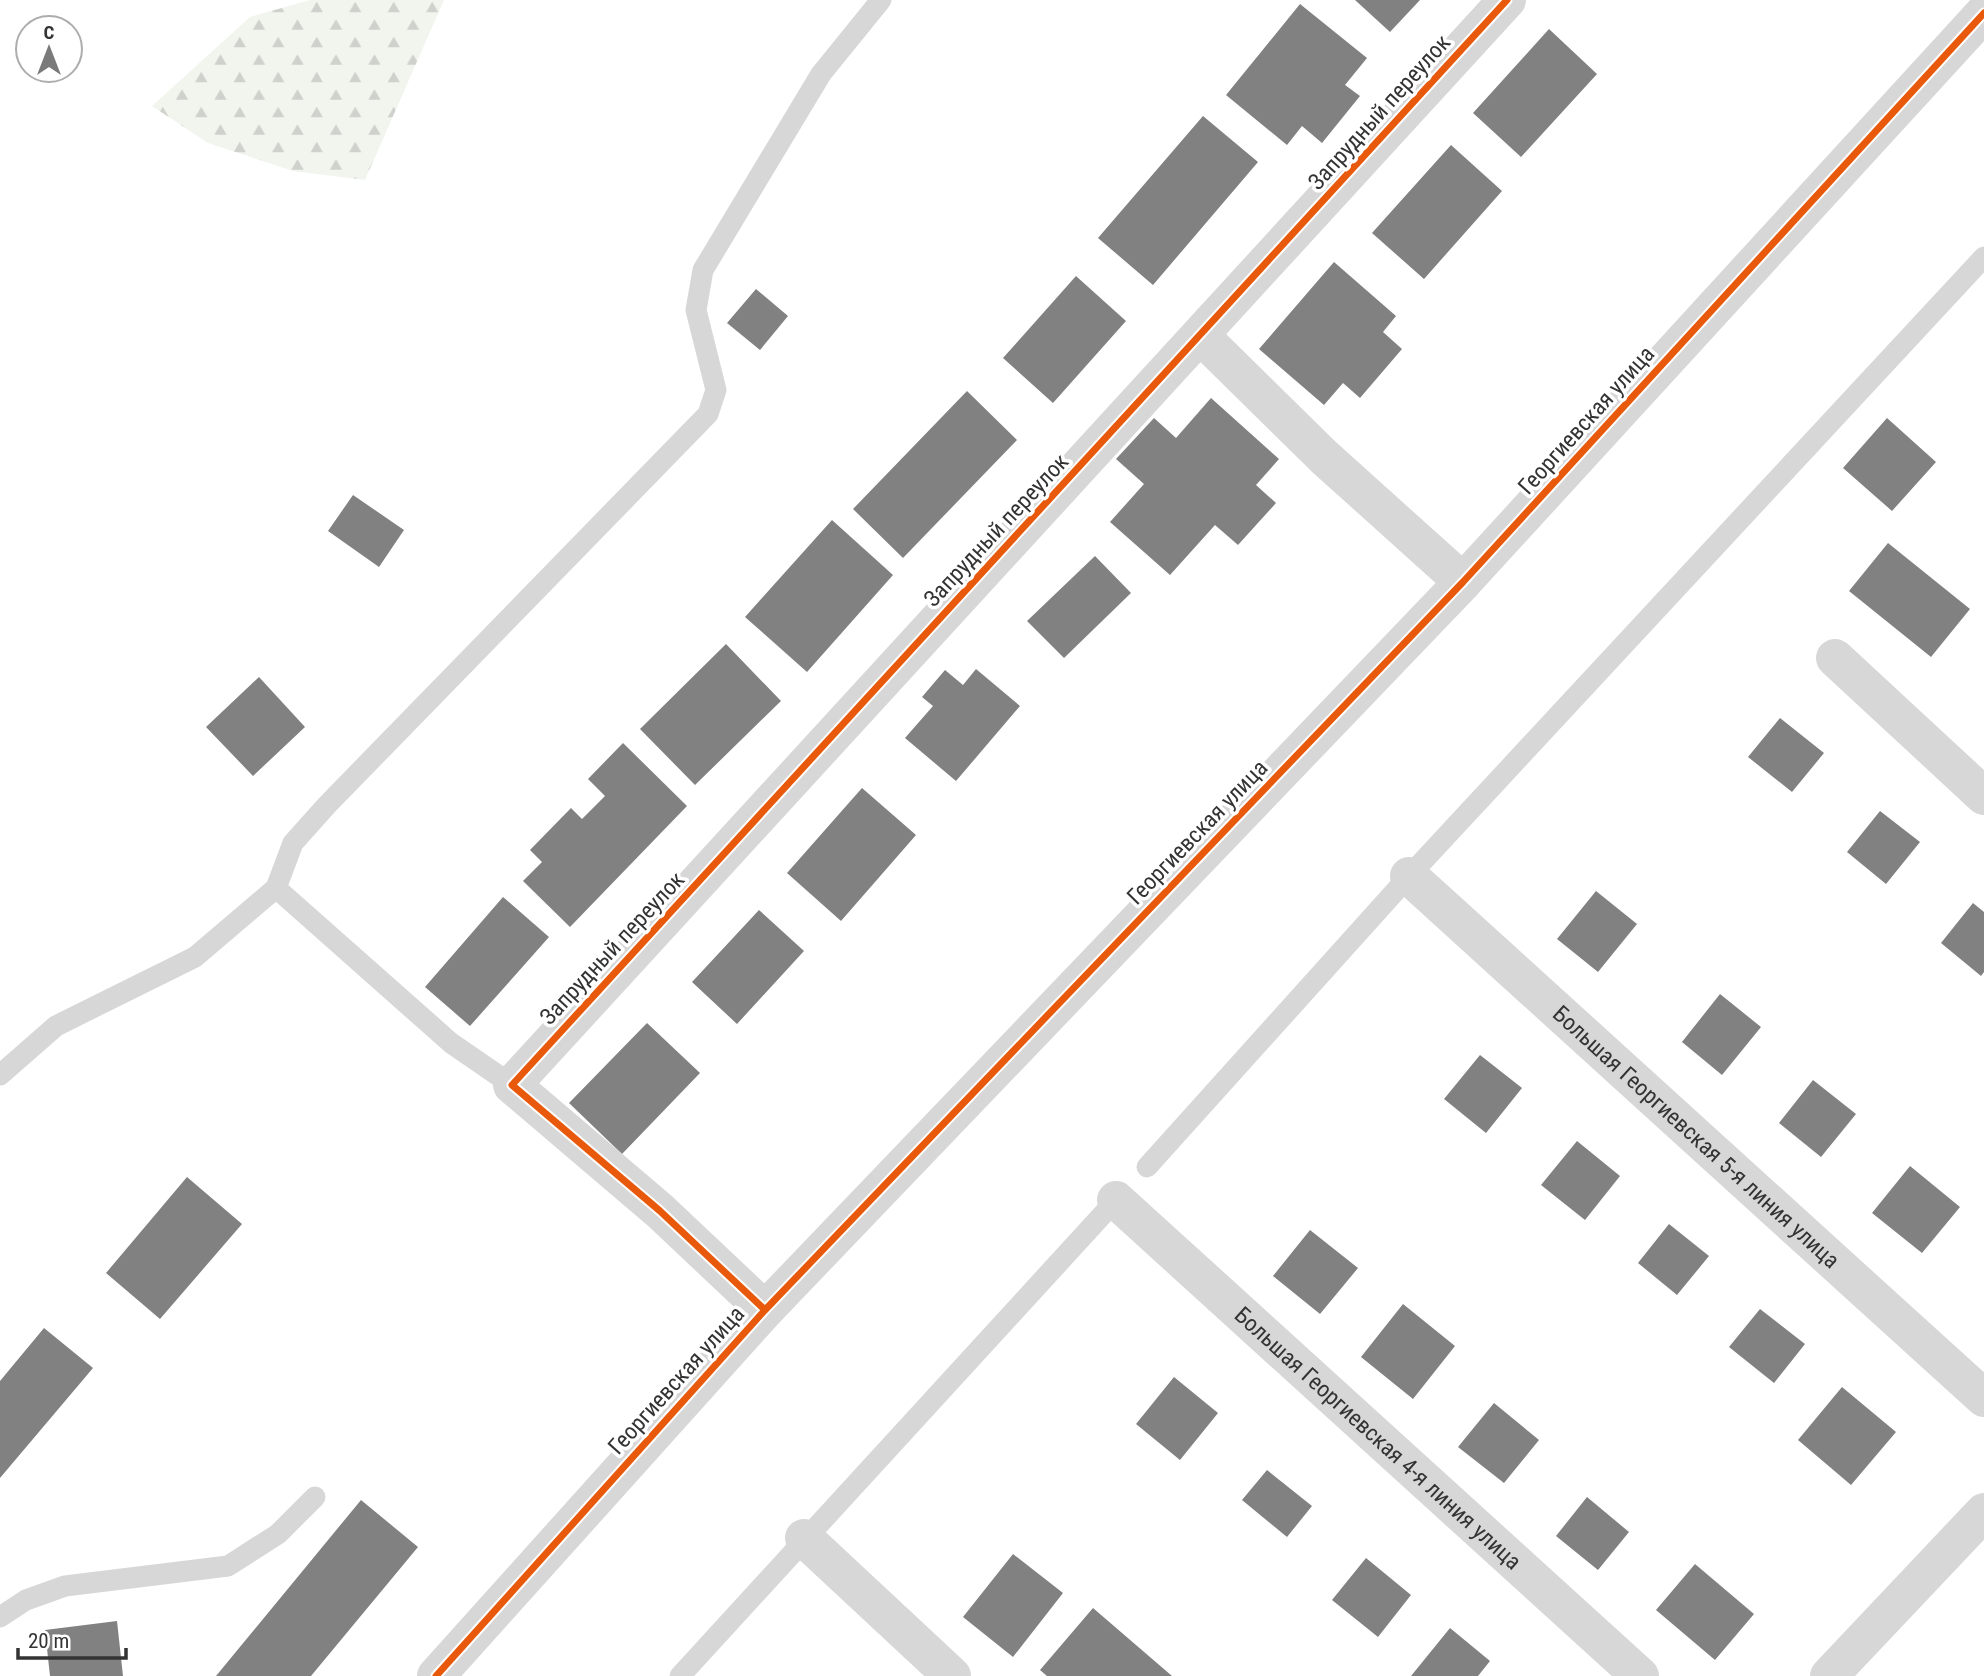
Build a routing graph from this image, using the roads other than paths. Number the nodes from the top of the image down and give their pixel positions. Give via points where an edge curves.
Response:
1 (881, 0) edge
2 (1507, 0) edge
3 (1984, 13) edge
4 (1984, 257) edge
5 (1201, 336) junction
6 (1463, 582) junction
7 (1835, 658) dead end
8 (1984, 796) edge
9 (1409, 876) junction
10 (276, 888) junction
11 (0, 1075) edge
12 (512, 1085) junction
13 (1147, 1167) dead end
14 (1116, 1200) joint
15 (765, 1310) junction
16 (1984, 1398) edge
17 (315, 1497) dead end
18 (1984, 1512) edge
19 (804, 1538) junction
20 (0, 1617) edge
21 (436, 1676) edge
22 (680, 1676) edge
23 (952, 1676) edge
24 (1640, 1676) edge
25 (1829, 1676) edge

1 - 10 lane via 821,74 703,270 696,310 716,390 708,414 327,805 293,844
2 - 5 street, Запрудный переулок
3 - 6 street, Георгиевская улица
4 - 9 lane
5 - 6 street via 1324,457
5 - 12 street, Запрудный переулок
6 - 15 street, Георгиевская улица
7 - 8 street
9 - 13 lane
9 - 16 street, Большая Георгиевская 5-я линия улица
10 - 11 lane via 195,957 56,1026
10 - 12 lane via 451,1043
12 - 15 street via 660,1211
14 - 19 lane
14 - 24 street, Большая Георгиевская 4-я линия улица
15 - 21 street, Георгиевская улица
17 - 20 lane via 278,1534 228,1566 65,1586 26,1600
18 - 25 street
19 - 22 lane
19 - 23 street

